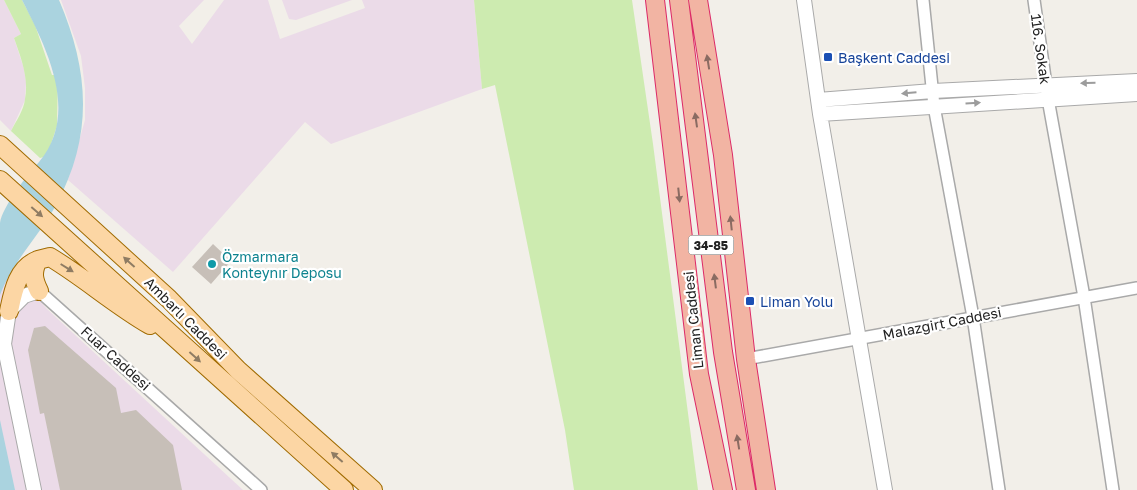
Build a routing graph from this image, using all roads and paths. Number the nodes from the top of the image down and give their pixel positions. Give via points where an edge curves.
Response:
1 (643, 0) edge
2 (655, 0) edge
3 (679, 0) edge
4 (698, 0) edge
5 (804, 0) edge
6 (923, 0) edge
7 (1034, 0) edge
8 (1137, 81) edge
9 (933, 91) junction
10 (1047, 92) junction
11 (1137, 94) edge
12 (934, 106) junction
13 (819, 107) junction
14 (0, 145) edge
15 (674, 146) junction
16 (0, 180) edge
17 (38, 260) junction
18 (1137, 288) edge
19 (40, 291) junction
20 (1084, 297) junction
21 (9, 311) junction
22 (973, 317) junction
23 (857, 339) junction
24 (177, 341) junction
25 (2, 343) edge
26 (746, 359) junction
27 (699, 374) junction
28 (244, 474) junction
29 (34, 490) edge
30 (247, 490) edge
31 (261, 490) edge
32 (344, 490) edge
33 (373, 490) edge
34 (712, 490) edge
35 (723, 490) edge
36 (746, 490) edge
37 (766, 490) edge
38 (885, 490) edge
39 (999, 490) edge
40 (1113, 490) edge

1 - 15 highway
2 - 15 highway, Liman Caddesi
36 -> 3 highway, Liman Caddesi / 34-85 via 724,352
26 -> 4 highway via 723,155
5 - 13 street
6 - 9 street
7 - 10 street, 116. Sokak
8 -> 10 street
9 - 10 street
9 - 12 street
9 -> 13 street
10 - 11 street
12 -> 10 street
10 - 20 street, 116. Sokak
12 - 13 street
12 - 22 street
13 - 23 street
33 -> 14 main road, Ambarlı Caddesi via 238,370 169,299
15 -> 27 highway, Liman Caddesi
16 -> 24 main road, Ambarlı Caddesi
17 - 19 main road via 33,274
17 - 21 main road via 24,270 15,285
17 -> 24 main road via 50,257 129,314
18 - 20 street, Malazgirt Caddesi
19 - 21 street via 24,296
19 - 28 street, Fuar Caddesi
20 - 22 street, Malazgirt Caddesi
20 - 40 street, 116. Sokak
21 - 25 street
22 - 23 street, Malazgirt Caddesi
22 - 39 street
23 - 26 street, Malazgirt Caddesi
23 - 38 street
24 -> 32 main road, Ambarlı Caddesi
25 - 29 street
26 - 37 highway
27 - 34 highway
27 - 35 highway, Liman Caddesi
28 - 30 street
28 - 31 street, Fuar Caddesi

